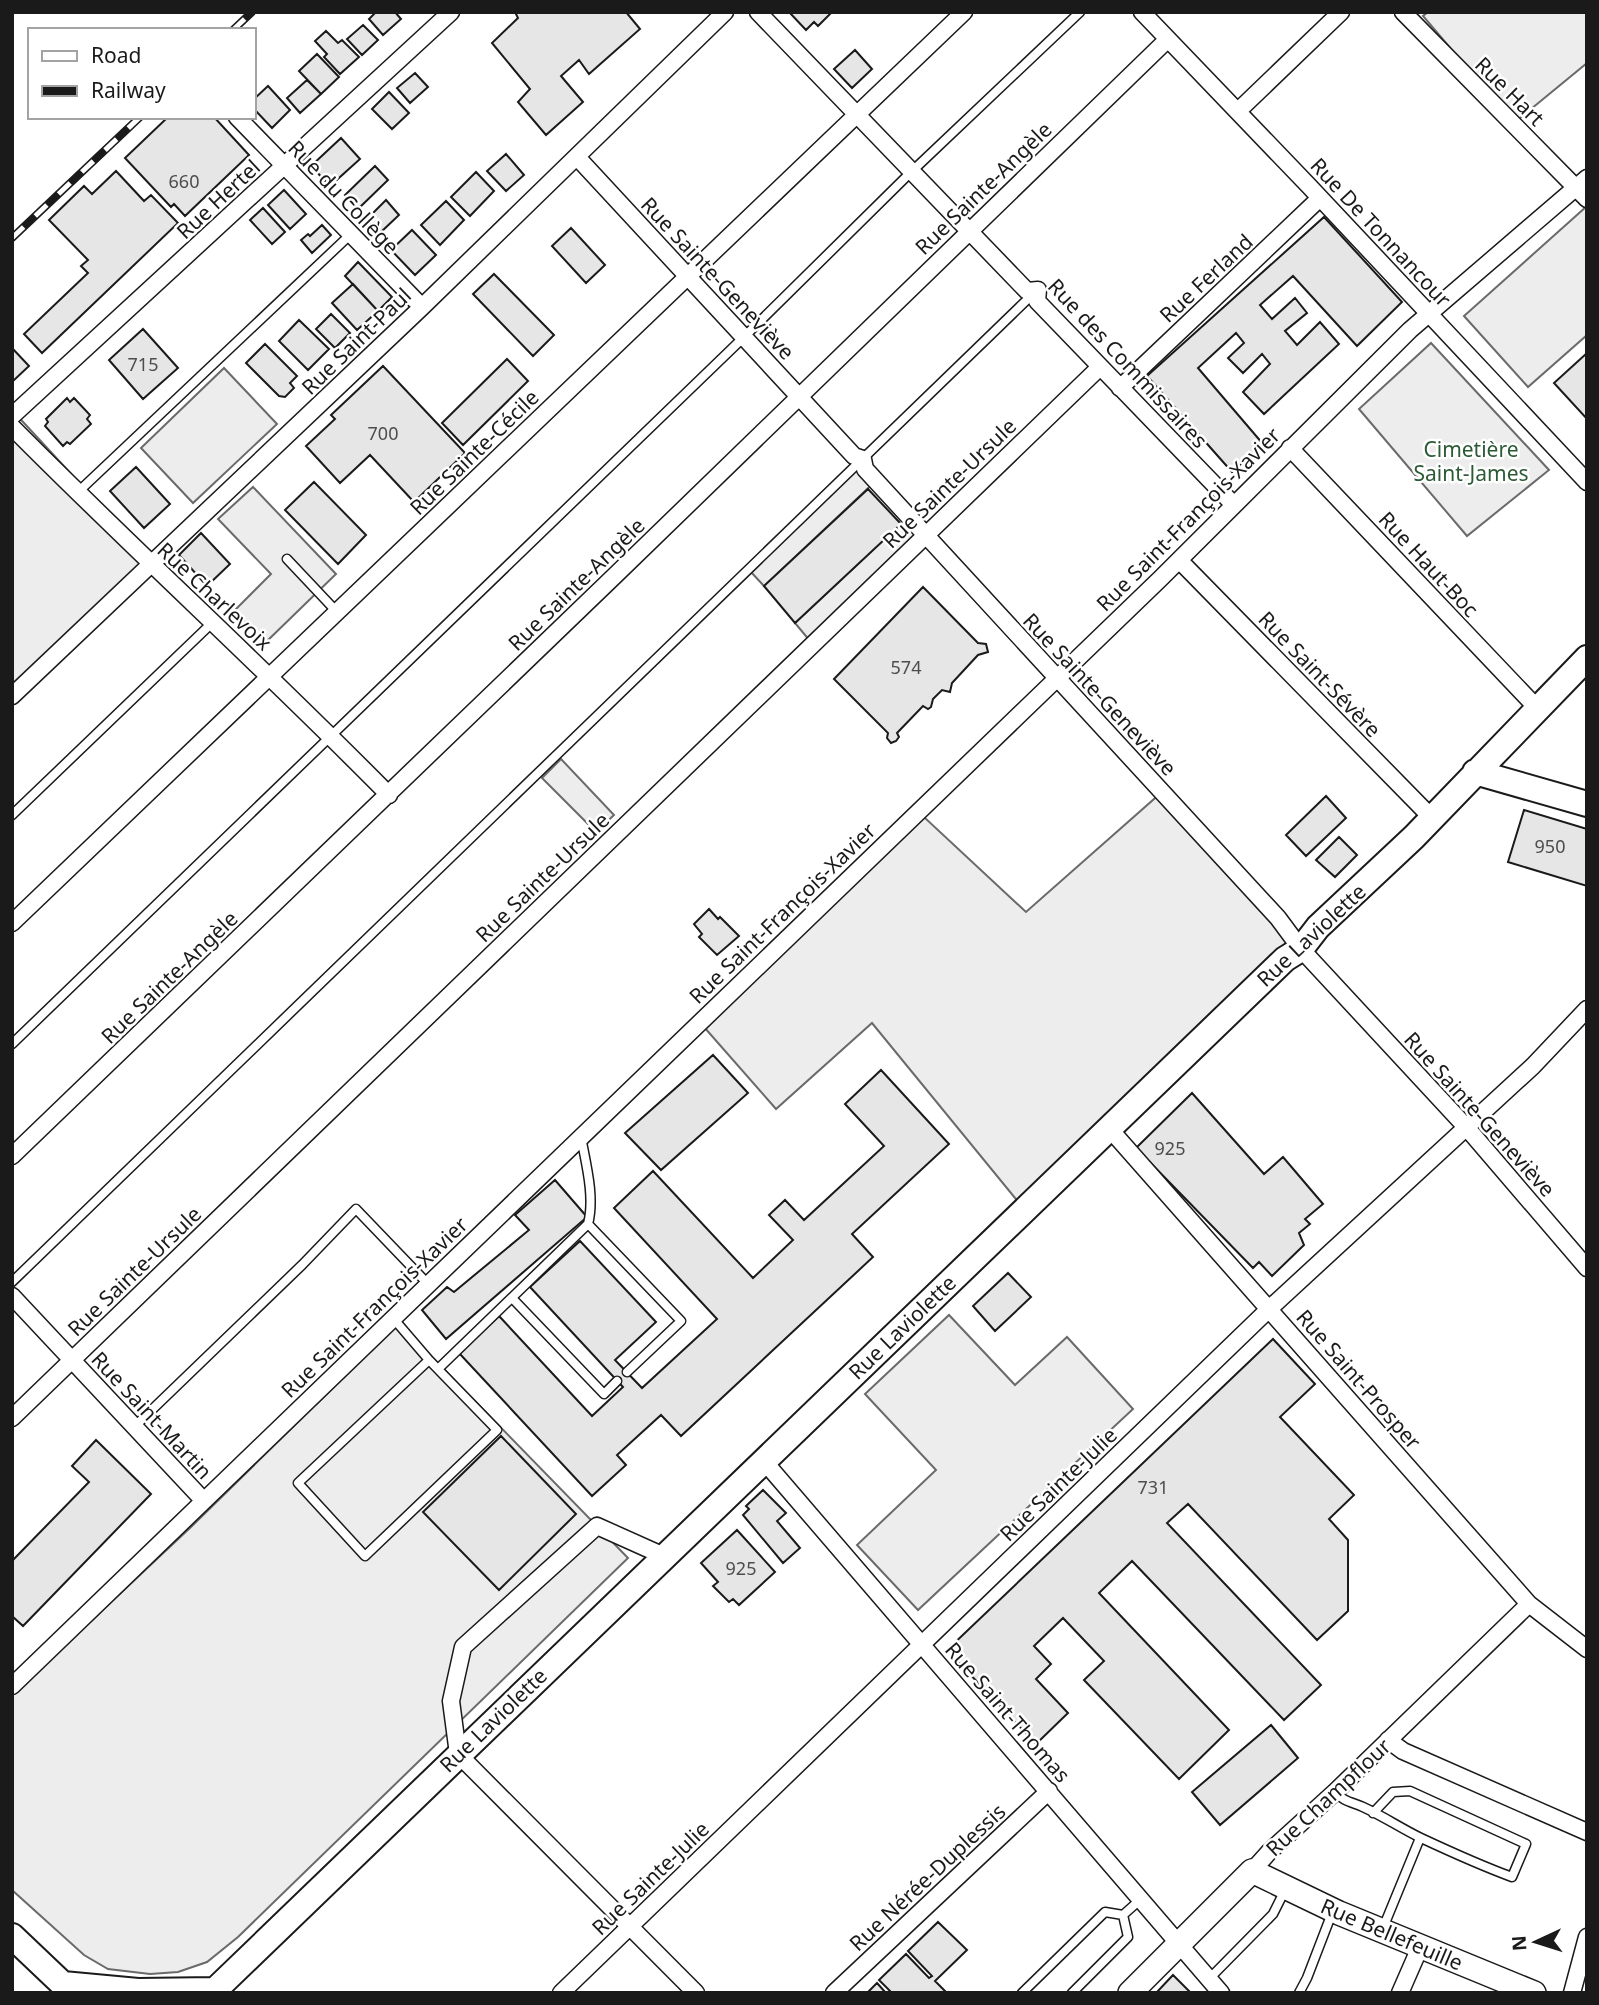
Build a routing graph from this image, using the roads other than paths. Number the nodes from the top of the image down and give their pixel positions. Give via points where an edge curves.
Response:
1 (451, 12) edge
2 (724, 12) edge
3 (758, 12) edge
4 (964, 12) edge
5 (1080, 12) edge
6 (1142, 12) edge
7 (1341, 12) edge
8 (1403, 12) edge
9 (1168, 39) junction
10 (1238, 111) junction
11 (857, 114) junction
12 (239, 119) edge
13 (577, 157) junction
14 (285, 166) junction
15 (912, 171) junction
16 (1583, 188) edge
17 (1320, 198) junction
18 (969, 231) junction
19 (351, 234) junction
20 (688, 276) junction
21 (1038, 290) junction
22 (422, 307) junction
23 (1429, 314) junction
24 (744, 337) junction
25 (1100, 367) junction
26 (1120, 388) junction
27 (799, 396) junction
28 (12, 416) edge
29 (12, 426) edge
30 (1290, 447) junction
31 (863, 459) junction
32 (1587, 482) edge
33 (78, 492) junction
34 (1233, 504) junction
35 (926, 535) junction
36 (287, 559) dead end
37 (1179, 560) junction
38 (150, 564) junction
39 (337, 612) junction
40 (212, 623) junction
41 (1587, 658) edge
42 (270, 676) junction
43 (1056, 677) junction
44 (12, 696) edge
45 (1536, 708) junction
46 (330, 736) junction
47 (1475, 772) junction
48 (389, 795) junction
49 (1587, 804) edge
50 (12, 815) edge
51 (1432, 818) junction
52 (12, 923) edge
53 (1301, 949) junction
54 (1587, 1009) edge
55 (12, 1044) edge
56 (1108, 1127) junction
57 (1467, 1128) junction
58 (581, 1136) junction
59 (12, 1156) edge
60 (588, 1224) junction
61 (1587, 1268) edge
62 (12, 1282) edge
63 (428, 1284) junction
64 (12, 1296) edge
65 (512, 1298) junction
66 (1269, 1310) junction
67 (393, 1318) junction
68 (72, 1360) junction
69 (429, 1360) junction
70 (438, 1369) junction
71 (627, 1372) dead end
72 (617, 1381) dead end
73 (12, 1418) edge
74 (134, 1427) junction
75 (763, 1461) junction
76 (204, 1501) junction
77 (664, 1556) junction
78 (1529, 1604) junction
79 (922, 1645) junction
80 (1587, 1649) edge
81 (12, 1686) edge
82 (1388, 1741) junction
83 (458, 1754) junction
84 (1049, 1791) junction
85 (1335, 1792) junction
86 (1373, 1813) junction
87 (1587, 1832) edge
88 (1420, 1838) junction
89 (1252, 1871) junction
90 (1286, 1888) junction
91 (1141, 1899) junction
92 (1333, 1910) junction
93 (1123, 1915) junction
94 (630, 1926) junction
95 (1382, 1930) junction
96 (12, 1936) edge
97 (1587, 1937) edge
98 (1180, 1945) junction
99 (1420, 1945) junction
100 (1209, 1979) junction
101 (67, 1988) edge
102 (218, 1990) edge
103 (561, 1993) edge
104 (696, 1993) edge
105 (835, 1993) edge
106 (1022, 1993) edge
107 (1072, 1993) edge
108 (1130, 1993) edge
109 (1221, 1993) edge
110 (1299, 1993) edge
111 (1401, 1993) edge
112 (1534, 1993) edge
113 (1572, 1993) edge

1 - 14 street, Rue Hertel
2 - 13 street, Rue Saint-Paul
3 - 11 street, Rue des Commissaires
4 - 11 street, Rue Sainte-Cécile
5 - 15 lane
6 - 9 street, Rue De Tonnancour
7 - 10 street
8 - 16 street, Rue Hart
9 - 10 street, Rue De Tonnancour
9 - 18 street, Rue Sainte-Angèle
10 - 17 street, Rue De Tonnancour
11 - 15 street, Rue des Commissaires
11 - 20 street, Rue Sainte-Cécile
12 - 14 street, Rue du Collège
13 - 20 street, Rue Sainte-Geneviève
13 - 22 street, Rue Saint-Paul
14 - 19 street, Rue du Collège
14 - 28 street, Rue Hertel
15 - 18 street, Rue des Commissaires
15 - 24 lane
16 - 23 street, Rue Saint-François-Xavier
17 - 23 street, Rue De Tonnancour
17 - 26 street, Rue Ferland
18 - 21 street, Rue des Commissaires via 1027,291
18 - 27 street, Rue Sainte-Angèle
19 - 22 street, Rue du Collège
19 - 33 lane
20 - 24 street, Rue Sainte-Geneviève
20 - 39 street, Rue Sainte-Cécile
21 - 25 street, Rue des Commissaires via 1037,301
21 - 31 lane
22 - 38 street, Rue Saint-Paul
23 - 30 street, Rue Saint-François-Xavier
23 - 32 street, Rue De Tonnancour
24 - 27 street, Rue Sainte-Geneviève
24 - 46 lane
25 - 26 street, Rue des Commissaires
25 - 35 street, Rue Sainte-Ursule
26 - 34 street, Rue des Commissaires
27 - 31 street, Rue Sainte-Geneviève via 854,456
27 - 48 street, Rue Sainte-Angèle
29 - 33 street, Rue Charlevoix
30 - 34 street, Rue Saint-François-Xavier
30 - 45 street, Rue Haut-Boc
31 - 35 street, Rue Sainte-Geneviève via 865,468
31 - 62 lane
33 - 38 street, Rue Charlevoix
34 - 37 street, Rue Saint-François-Xavier
35 - 43 street, Rue Sainte-Geneviève
35 - 68 street, Rue Sainte-Ursule
36 - 39 lane
37 - 43 street, Rue Saint-François-Xavier
37 - 51 street, Rue Saint-Sévère
38 - 40 street, Rue Charlevoix
38 - 44 street, Rue Saint-Paul
39 - 42 street, Rue Sainte-Cécile
40 - 42 street, Rue Charlevoix
40 - 50 lane
41 - 45 main road, Rue Laviolette
42 - 46 street, Rue Charlevoix
42 - 52 street, Rue Sainte-Cécile
43 - 53 street, Rue Sainte-Geneviève via 1278,918
43 - 58 street, Rue Saint-François-Xavier
45 - 47 main road, Rue Laviolette
46 - 48 street, Rue Charlevoix
46 - 55 lane
47 - 49 main road
47 - 51 main road, Rue Laviolette
48 - 59 street, Rue Sainte-Angèle
51 - 53 main road, Rue Laviolette via 1318,927
53 - 56 main road, Rue Laviolette
53 - 57 street, Rue Sainte-Geneviève
54 - 57 street, Rue Sainte-Julie
56 - 66 street, Rue Saint-Prosper
56 - 75 main road, Rue Laviolette
57 - 61 street, Rue Sainte-Geneviève
57 - 66 street, Rue Sainte-Julie
58 - 60 lane via 588,1175
58 - 63 street, Rue Saint-François-Xavier
60 - 65 lane
60 - 71 lane via 681,1321
63 - 67 street, Rue Saint-François-Xavier
63 - 74 lane via 356,1209
64 - 68 street, Rue Saint-Martin
65 - 70 lane
65 - 72 lane via 604,1394
66 - 78 street, Rue Saint-Prosper
66 - 79 street, Rue Sainte-Julie
67 - 69 lane
67 - 76 street, Rue Saint-François-Xavier
68 - 73 street, Rue Sainte-Ursule
68 - 74 street, Rue Saint-Martin
69 - 70 lane
69 - 70 lane via 298,1483 365,1556 497,1430
74 - 76 street, Rue Saint-Martin
75 - 77 main road, Rue Laviolette
75 - 79 street, Rue Saint-Thomas
76 - 81 street, Rue Saint-François-Xavier
77 - 83 main road, Rue Laviolette
77 - 83 street via 597,1526 463,1647 451,1701
78 - 80 street, Rue Saint-Prosper
78 - 82 street, Rue Champflour
79 - 84 street, Rue Saint-Thomas
79 - 94 street, Rue Sainte-Julie
82 - 85 street, Rue Champflour
82 - 87 street
83 - 94 street
83 - 102 main road, Rue Laviolette
84 - 91 street, Rue Saint-Thomas
84 - 105 street, Rue Nérée-Duplessis
85 - 86 lane via 1344,1801
85 - 89 street, Rue Champflour
86 - 88 lane
86 - 88 lane via 1393,1792 1410,1791 1526,1844 1512,1877
88 - 95 lane
89 - 90 main road, Rue Bellefeuille
89 - 98 main road, Rue Champflour
90 - 92 main road, Rue Bellefeuille
90 - 100 lane via 1273,1914
91 - 93 lane
91 - 98 street, Rue Saint-Thomas
92 - 95 main road, Rue Bellefeuille
92 - 110 lane
93 - 106 lane via 1105,1912
93 - 107 lane via 1128,1937
94 - 103 street, Rue Sainte-Julie
94 - 104 street
95 - 99 main road, Rue Bellefeuille
96 - 101 main road
97 - 113 street
98 - 100 street, Rue Saint-Thomas
98 - 108 main road, Rue Champflour
99 - 111 street
99 - 112 main road, Rue Bellefeuille
100 - 109 street, Rue Saint-Thomas
101 - 102 main road

